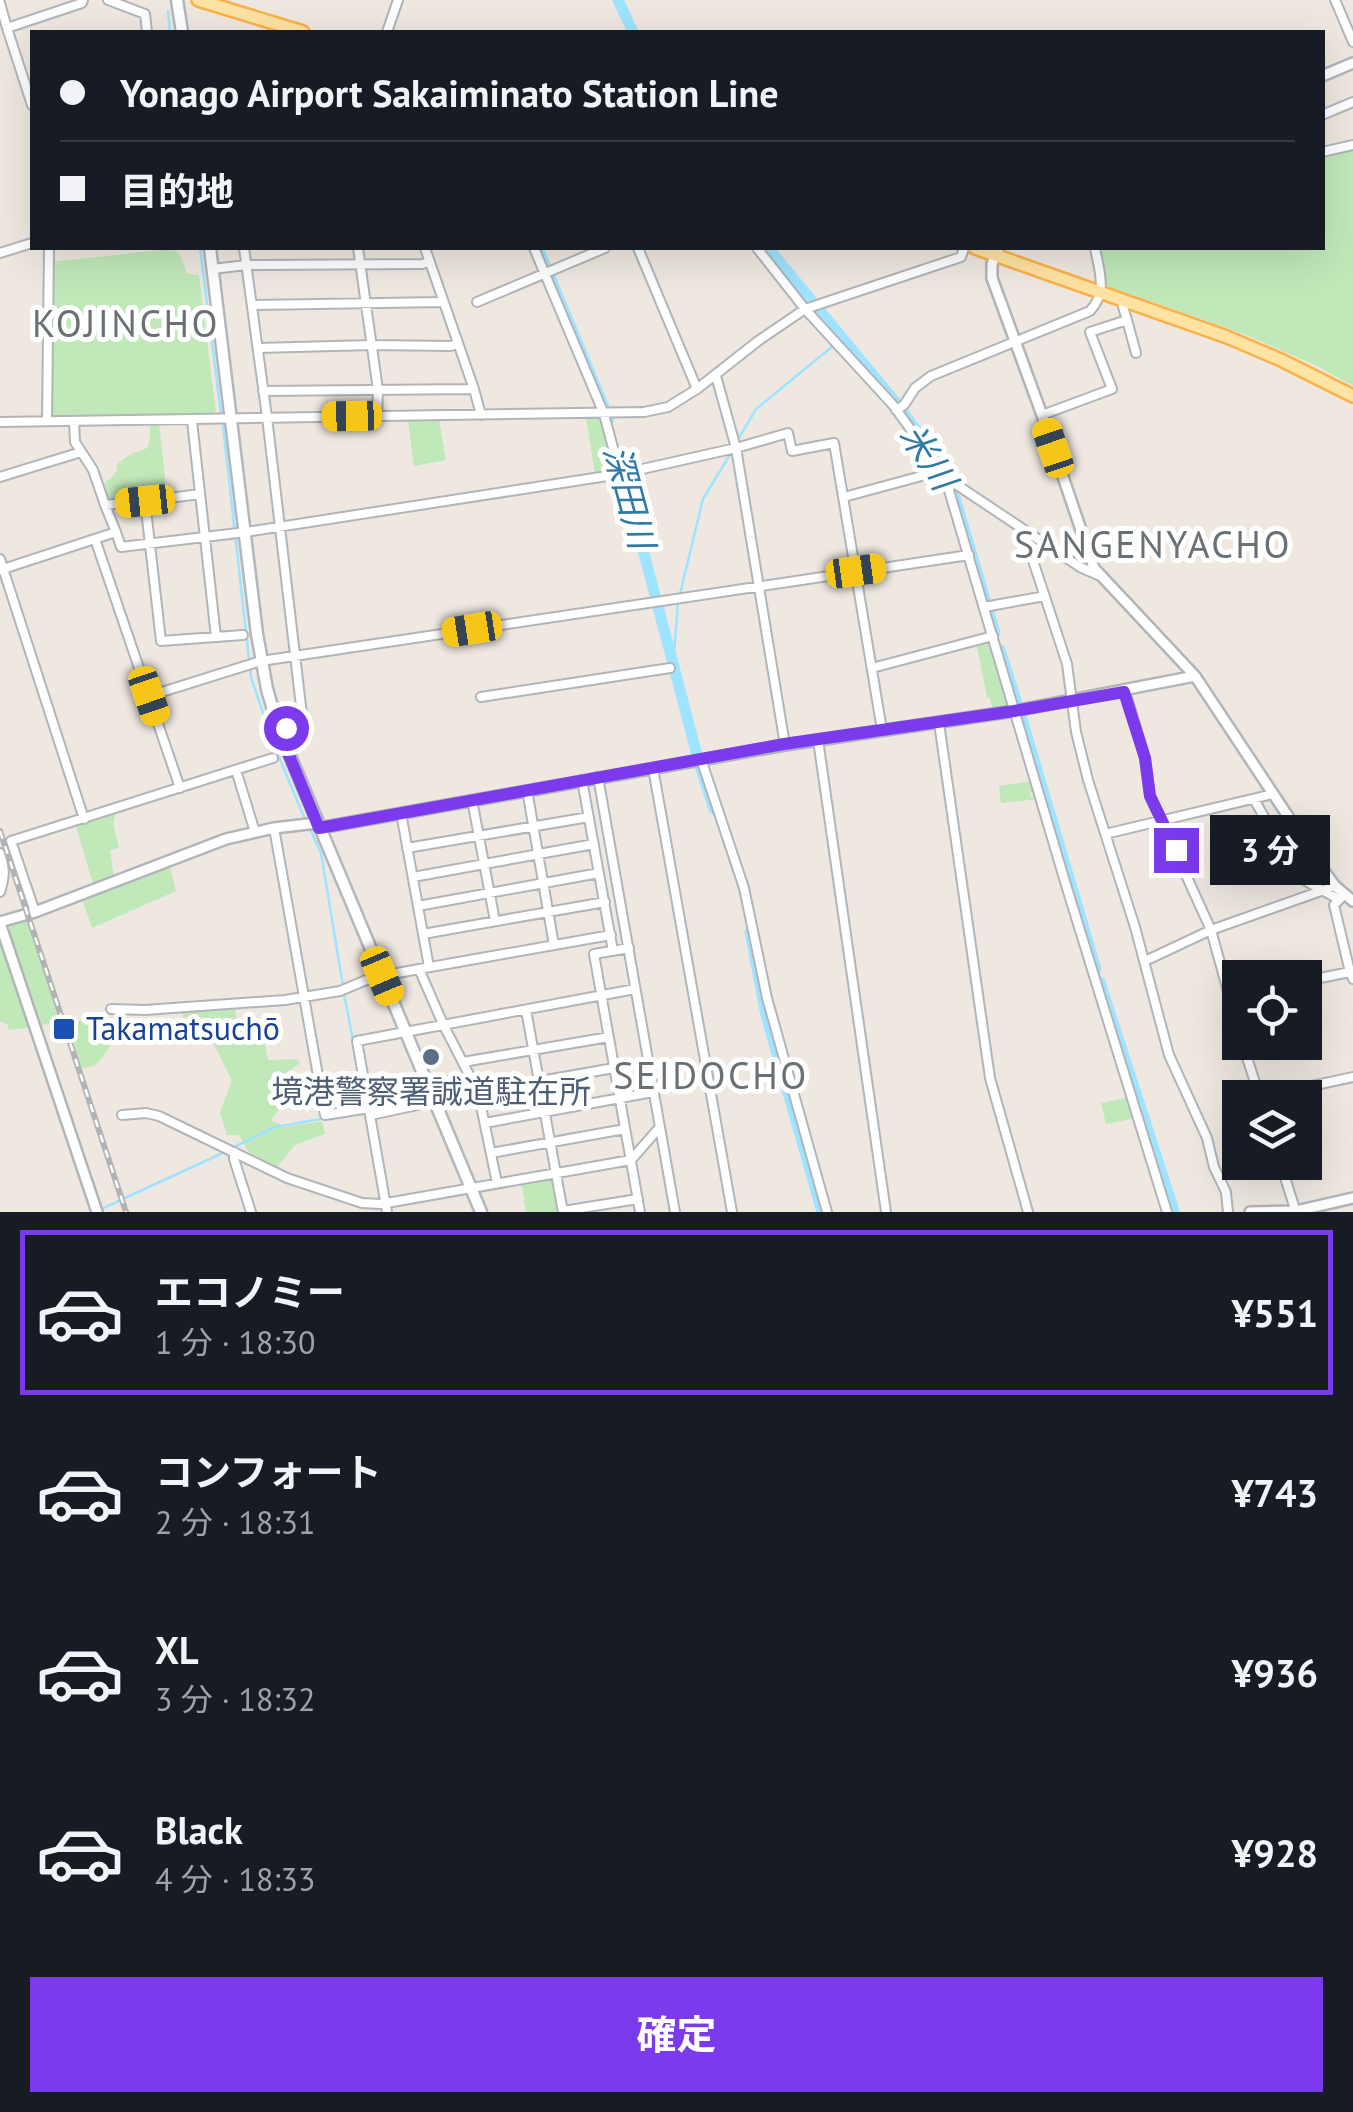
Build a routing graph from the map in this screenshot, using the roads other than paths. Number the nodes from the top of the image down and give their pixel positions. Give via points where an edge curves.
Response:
1 (83, 0) edge
2 (108, 0) edge
3 (178, 0) edge
4 (198, 0) edge
5 (398, 0) edge
6 (1335, 0) edge
7 (0, 3) edge
8 (1350, 26) edge
9 (8, 28) junction
10 (147, 30) edge
11 (182, 30) edge
12 (296, 30) edge
13 (388, 30) edge
14 (1353, 42) edge
15 (30, 62) edge
16 (1353, 63) edge
17 (20, 66) junction
18 (1325, 75) edge
19 (30, 98) edge
20 (1353, 102) edge
21 (1325, 114) edge
22 (1353, 145) edge
23 (1325, 151) edge
24 (30, 244) edge
25 (49, 250) edge
26 (210, 250) edge
27 (244, 250) edge
28 (358, 250) edge
29 (426, 250) edge
30 (535, 250) edge
31 (599, 250) edge
32 (639, 250) edge
33 (760, 250) edge
34 (963, 250) edge
35 (1095, 250) edge
36 (997, 251) edge
37 (0, 253) edge
38 (429, 262) junction
39 (360, 264) junction
40 (246, 265) junction
41 (213, 269) junction
42 (545, 273) junction
43 (1101, 293) junction
44 (1122, 300) junction
45 (444, 302) junction
46 (477, 302) dead end
47 (365, 303) junction
48 (252, 305) junction
49 (805, 309) junction
50 (1126, 320) junction
51 (1016, 342) junction
52 (458, 344) junction
53 (372, 345) junction
54 (258, 348) junction
55 (1136, 353) dead end
56 (716, 376) junction
57 (474, 389) junction
58 (698, 389) junction
59 (378, 390) junction
60 (263, 391) junction
61 (1353, 396) edge
62 (896, 410) junction
63 (604, 414) junction
64 (1042, 414) junction
65 (481, 415) junction
66 (378, 416) junction
67 (267, 417) junction
68 (232, 419) junction
69 (47, 420) junction
70 (74, 420) junction
71 (192, 420) junction
72 (0, 422) edge
73 (736, 448) junction
74 (81, 452) junction
75 (620, 474) junction
76 (942, 474) junction
77 (0, 477) edge
78 (200, 494) junction
79 (844, 497) junction
80 (145, 501) junction
81 (105, 505) junction
82 (280, 526) junction
83 (1023, 530) junction
84 (116, 532) junction
85 (246, 532) junction
86 (204, 537) junction
87 (95, 539) junction
88 (150, 543) junction
89 (970, 554) junction
90 (0, 559) edge
91 (2, 570) edge
92 (856, 571) junction
93 (1098, 575) junction
94 (759, 585) junction
95 (1045, 596) junction
96 (984, 606) junction
97 (242, 635) dead end
98 (216, 636) junction
99 (992, 636) junction
100 (294, 656) junction
101 (261, 661) junction
102 (670, 668) dead end
103 (872, 668) junction
104 (1195, 676) junction
105 (1124, 692) junction
106 (149, 696) junction
107 (482, 697) dead end
108 (1070, 701) junction
109 (1014, 711) junction
110 (938, 722) junction
111 (882, 730) junction
112 (279, 731) junction
113 (818, 740) junction
114 (784, 744) junction
115 (273, 758) dead end
116 (701, 759) junction
117 (653, 768) junction
118 (236, 770) junction
119 (598, 778) junction
120 (582, 780) junction
121 (180, 788) junction
122 (527, 790) junction
123 (1273, 794) junction
124 (1254, 799) junction
125 (472, 800) junction
126 (401, 813) junction
127 (588, 817) junction
128 (84, 819) junction
129 (1160, 820) junction
130 (318, 825) junction
131 (534, 826) junction
132 (274, 828) junction
133 (255, 832) junction
134 (1104, 834) junction
135 (479, 836) junction
136 (594, 844) junction
137 (408, 848) junction
138 (0, 854) edge
139 (538, 854) junction
140 (1313, 854) junction
141 (484, 864) junction
142 (1290, 864) junction
143 (599, 873) junction
144 (413, 877) junction
145 (544, 882) junction
146 (1335, 886) junction
147 (1320, 891) junction
148 (0, 892) edge
149 (490, 893) junction
150 (1345, 898) edge
151 (605, 902) junction
152 (418, 906) junction
153 (34, 912) junction
154 (549, 912) junction
155 (495, 921) junction
156 (0, 923) edge
157 (1211, 930) junction
158 (423, 934) junction
159 (611, 935) junction
160 (554, 945) junction
161 (629, 948) junction
162 (613, 951) junction
163 (1145, 961) junction
164 (424, 968) junction
165 (1222, 973) edge
166 (1352, 975) edge
167 (382, 976) junction
168 (1322, 979) edge
169 (634, 989) junction
170 (601, 995) junction
171 (304, 996) junction
172 (110, 1009) dead end
173 (526, 1010) junction
174 (442, 1024) junction
175 (406, 1031) junction
176 (608, 1037) junction
177 (534, 1050) junction
178 (462, 1062) junction
179 (614, 1068) junction
180 (1353, 1077) edge
181 (540, 1081) junction
182 (1322, 1084) edge
183 (478, 1092) junction
184 (653, 1092) junction
185 (619, 1097) junction
186 (434, 1101) junction
187 (370, 1111) junction
188 (545, 1111) junction
189 (122, 1115) dead end
190 (484, 1123) junction
191 (625, 1128) junction
192 (659, 1128) junction
193 (550, 1142) junction
194 (234, 1152) junction
195 (491, 1153) junction
196 (631, 1160) junction
197 (556, 1172) junction
198 (1286, 1180) edge
199 (497, 1183) junction
200 (471, 1188) junction
201 (1353, 1198) edge
202 (638, 1199) junction
203 (385, 1206) edge
204 (1296, 1211) edge
205 (97, 1212) edge
206 (251, 1212) edge
207 (481, 1212) edge
208 (563, 1212) edge
209 (640, 1212) edge
210 (675, 1212) edge
211 (732, 1212) edge
212 (826, 1212) edge
213 (886, 1212) edge
214 (1028, 1212) edge
215 (1167, 1212) edge
216 (1228, 1212) edge
217 (1250, 1212) edge

1 - 9 street
2 - 10 street via 144,14
3 - 11 main road
4 - 12 main road
5 - 13 street
6 - 8 street
7 - 9 street
8 - 14 street
9 - 17 street
15 - 17 street
16 - 18 street
17 - 19 street
20 - 21 street
22 - 23 street
24 - 37 street
25 - 69 street
26 - 41 main road
27 - 40 street
28 - 39 street
29 - 38 street
30 - 42 street
31 - 42 street
32 - 58 street
33 - 49 street
34 - 49 street via 961,257
35 - 43 street
36 - 43 main road
36 - 51 street via 992,278
38 - 39 street
38 - 45 street
39 - 40 street
39 - 47 street
40 - 41 street
40 - 48 street
41 - 68 main road
42 - 46 street
42 - 63 street
43 - 44 main road
43 - 51 street via 1090,311
44 - 50 street
44 - 61 main road via 1227,337
45 - 47 street
45 - 52 street
47 - 48 street
47 - 53 street
48 - 54 street
49 - 56 street
49 - 62 street
50 - 55 street
50 - 64 street via 1090,332 1112,389
51 - 62 street via 931,376
51 - 64 street
52 - 53 street
52 - 57 street
53 - 54 street
53 - 59 street
54 - 60 street
56 - 58 street
56 - 73 street
57 - 59 street
57 - 65 street
58 - 63 street via 668,407
59 - 60 street
59 - 66 street
60 - 67 street
62 - 76 street
63 - 65 street
63 - 75 street
64 - 93 street
65 - 66 street
66 - 67 street
67 - 68 street
67 - 82 street
68 - 71 street
68 - 85 main road
69 - 70 street
69 - 72 street
70 - 71 street
70 - 74 street
71 - 78 street
73 - 75 street
73 - 79 street via 788,434 792,452 834,443
73 - 94 street
74 - 77 street
74 - 81 street
75 - 82 street
76 - 79 street
76 - 83 street
76 - 89 street
78 - 80 street
78 - 86 street
79 - 92 street
80 - 81 street
80 - 88 street
81 - 84 street
82 - 85 street
82 - 100 street
83 - 93 street
83 - 95 street
84 - 87 street
84 - 88 street via 121,547
85 - 86 street
85 - 101 main road
86 - 88 street
86 - 98 street
87 - 91 street
87 - 106 street
88 - 98 street via 162,640
89 - 92 street
89 - 96 street
90 - 91 street
91 - 128 street
92 - 94 street
92 - 103 street
93 - 104 street
94 - 100 street
94 - 114 street
95 - 96 street
95 - 108 street via 1067,664
96 - 99 street
97 - 98 street
99 - 103 street
99 - 109 street
100 - 101 street
100 - 112 street via 302,723
101 - 106 street
101 - 112 main road
102 - 107 street
103 - 111 street
104 - 105 street
104 - 123 street
105 - 108 street
105 - 129 street
106 - 121 street
108 - 109 street
108 - 134 street
109 - 110 street
109 - 215 street
110 - 111 street
110 - 214 street via 990,1078
111 - 113 street
112 - 130 main road
113 - 114 street
113 - 213 street
114 - 116 street
115 - 118 street
116 - 117 street
116 - 212 street via 744,888 766,998
117 - 119 street
117 - 211 street
118 - 121 street
118 - 133 street
119 - 120 street
119 - 161 street
120 - 122 street
120 - 127 street
121 - 128 street
122 - 125 street
122 - 131 street
123 - 124 street
123 - 140 street
124 - 129 street
124 - 142 street
125 - 126 street
125 - 135 street
126 - 130 street
126 - 137 street
127 - 131 street
127 - 136 street
128 - 153 street via 11,842
129 - 134 street
129 - 157 street
130 - 132 street
130 - 167 main road
131 - 135 street
131 - 139 street
132 - 133 street
132 - 171 street
133 - 153 street
134 - 163 street
135 - 137 street
135 - 141 street
136 - 139 street
136 - 143 street
137 - 144 street
138 - 148 street
139 - 141 street
139 - 145 street
140 - 142 street
140 - 146 street
141 - 144 street
141 - 149 street
142 - 147 street
143 - 145 street
143 - 151 street
144 - 152 street
145 - 149 street
145 - 154 street
146 - 147 street
146 - 150 street
147 - 150 street
147 - 157 street
149 - 152 street
149 - 155 street
150 - 166 street via 1334,905
151 - 154 street
151 - 159 street
152 - 158 street
153 - 156 street
154 - 155 street
154 - 160 street
155 - 158 street
156 - 205 street
157 - 163 street
157 - 165 street
158 - 164 street
159 - 160 street
159 - 162 street
160 - 164 street
161 - 162 street
161 - 169 street
162 - 170 street via 594,954
163 - 216 street via 1169,1055 1207,1138
164 - 167 street
164 - 174 street
166 - 168 street
167 - 171 street
167 - 175 main road
169 - 170 street
169 - 184 street
170 - 173 street
170 - 176 street
171 - 172 street
171 - 187 street via 325,1114
173 - 174 street
173 - 177 street
174 - 175 street
174 - 178 street
175 - 186 main road
175 - 187 street via 357,1041
176 - 177 street
176 - 179 street
177 - 178 street
177 - 181 street
178 - 183 street
179 - 181 street
179 - 185 street
180 - 182 street
181 - 183 street
181 - 188 street
183 - 186 street
183 - 190 street
184 - 185 street
184 - 192 street
185 - 188 street
185 - 191 street
186 - 187 street
186 - 200 main road
187 - 203 street
188 - 190 street
188 - 193 street
189 - 194 street via 159,1116
190 - 195 street
191 - 193 street
191 - 196 street
192 - 196 street
192 - 210 street
193 - 195 street
193 - 197 street
194 - 203 street via 288,1178
194 - 206 street
195 - 199 street
196 - 197 street
196 - 202 street
197 - 199 street
197 - 208 street
198 - 204 street
199 - 200 street
200 - 203 street
200 - 207 main road
201 - 204 street
202 - 208 street
202 - 209 street
204 - 217 street

